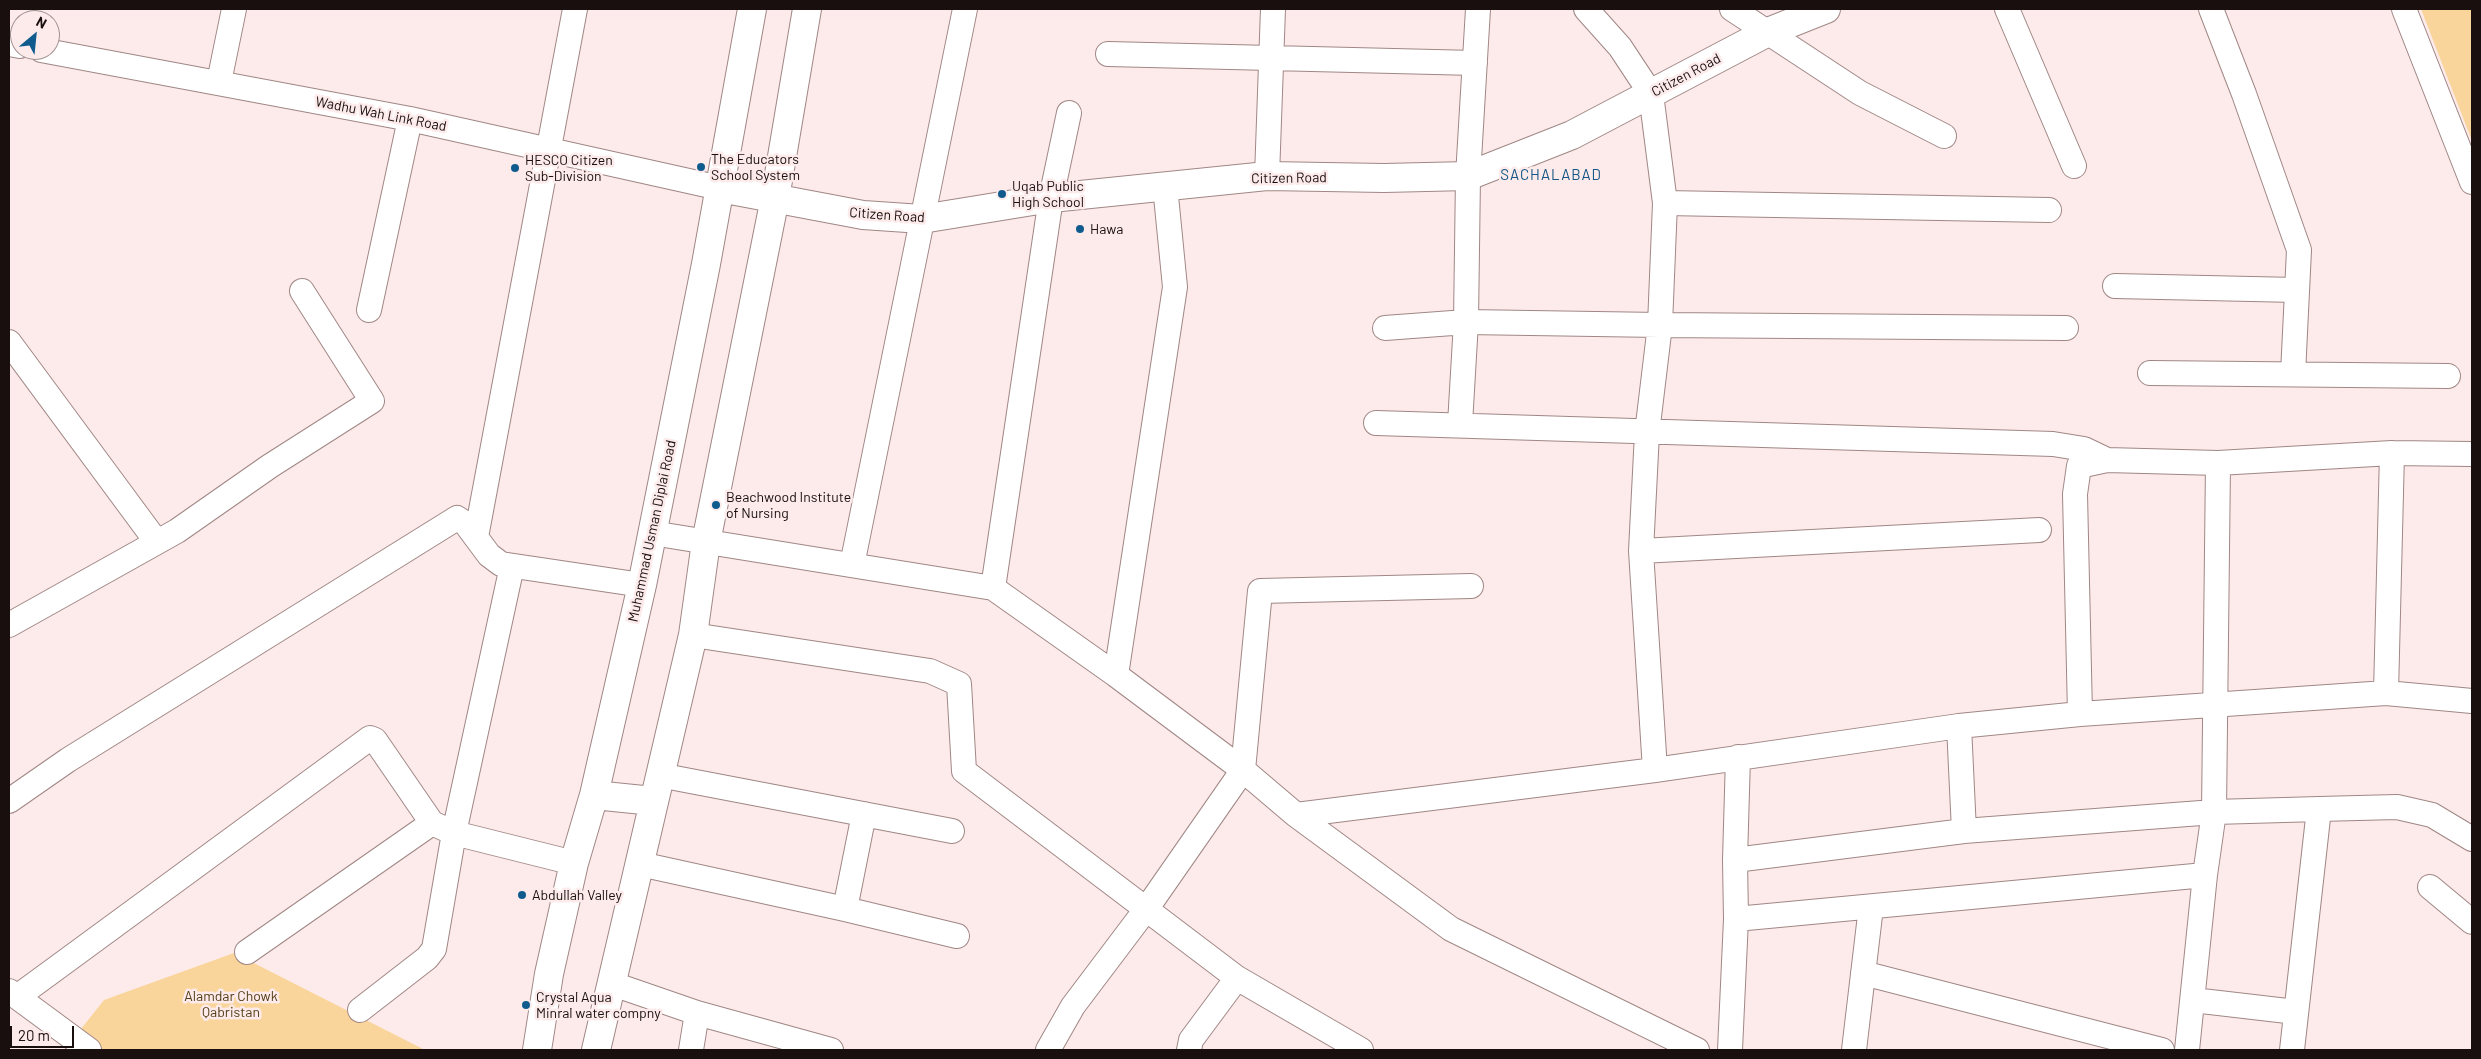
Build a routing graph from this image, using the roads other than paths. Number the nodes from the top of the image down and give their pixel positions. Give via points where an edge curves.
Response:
1 (234, 9) edge
2 (576, 9) edge
3 (752, 9) edge
4 (808, 9) edge
5 (964, 9) edge
6 (1273, 9) edge
7 (1478, 9) edge
8 (1586, 9) edge
9 (1732, 9) edge
10 (2007, 9) edge
11 (2212, 9) edge
12 (2404, 9) edge
13 (1811, 12) edge
14 (1768, 32) junction
15 (60, 53) edge
16 (1108, 54) dead end
17 (1271, 59) junction
18 (1475, 63) junction
19 (219, 82) junction
20 (1651, 94) junction
21 (1069, 114) dead end
22 (410, 119) junction
23 (1944, 136) dead end
24 (549, 150) junction
25 (2074, 166) dead end
26 (1267, 176) junction
27 (1468, 176) junction
28 (2472, 182) edge
29 (1165, 186) junction
30 (720, 188) junction
31 (774, 198) junction
32 (1050, 198) junction
33 (1665, 203) junction
34 (2049, 210) dead end
35 (922, 219) junction
36 (2115, 286) dead end
37 (2297, 290) junction
38 (302, 291) dead end
39 (368, 310) dead end
40 (1466, 322) junction
41 (1660, 325) junction
42 (1385, 328) dead end
43 (2066, 328) dead end
44 (9, 342) edge
45 (2150, 373) dead end
46 (2293, 374) junction
47 (2448, 376) dead end
48 (1376, 423) dead end
49 (1460, 424) junction
50 (1647, 433) junction
51 (2392, 453) junction
52 (2472, 454) edge
53 (2107, 460) junction
54 (2218, 463) junction
55 (2038, 530) dead end
56 (652, 533) junction
57 (476, 537) junction
58 (156, 542) junction
59 (706, 542) junction
60 (1641, 551) junction
61 (852, 565) junction
62 (512, 566) junction
63 (642, 585) junction
64 (1471, 586) dead end
65 (993, 588) junction
66 (9, 625) edge
67 (693, 635) junction
68 (1116, 675) junction
69 (2386, 693) junction
70 (2472, 701) edge
71 (2217, 704) junction
72 (2080, 714) junction
73 (1959, 726) junction
74 (1738, 757) junction
75 (1243, 770) junction
76 (1655, 770) junction
77 (659, 775) junction
78 (594, 795) junction
79 (9, 801) edge
80 (653, 802) junction
81 (2319, 809) junction
82 (2214, 812) junction
83 (864, 814) junction
84 (1296, 815) junction
85 (432, 823) junction
86 (1964, 830) junction
87 (952, 831) dead end
88 (454, 833) junction
89 (2472, 839) edge
90 (1735, 860) junction
91 (574, 863) junction
92 (640, 864) junction
93 (2205, 875) junction
94 (2430, 887) dead end
95 (1872, 907) junction
96 (1147, 908) junction
97 (845, 909) junction
98 (1736, 920) junction
99 (2472, 922) edge
100 (957, 936) dead end
101 (246, 952) dead end
102 (1863, 973) junction
103 (1236, 978) junction
104 (613, 984) junction
105 (13, 994) edge
106 (2193, 1000) junction
107 (360, 1010) dead end
108 (2296, 1012) junction
109 (697, 1013) junction
110 (89, 1050) edge
111 (537, 1050) edge
112 (596, 1050) edge
113 (691, 1050) edge
114 (830, 1050) edge
115 (1048, 1050) edge
116 (1189, 1050) edge
117 (1361, 1050) edge
118 (1697, 1050) edge
119 (1730, 1050) edge
120 (1854, 1050) edge
121 (2162, 1050) edge
122 (2187, 1050) edge
123 (2292, 1050) edge

1 - 19 street
2 - 24 street
3 - 30 street, Muhammad Usman Diplai Road
4 - 31 street
5 - 35 street
6 - 17 street
7 - 18 street
8 - 20 street via 1620,47
9 - 14 street
10 - 25 street
11 - 37 street via 2298,250
12 - 28 street
13 - 14 street, Citizen Road
14 - 20 street, Citizen Road
14 - 23 street via 1860,93
15 - 19 street, Wadhu Wah Link Road
16 - 17 street
17 - 18 street
17 - 26 street
18 - 27 street
19 - 22 street, Wadhu Wah Link Road
20 - 27 street, Citizen Road via 1572,135
20 - 33 street
21 - 32 street
22 - 24 street, Wadhu Wah Link Road
22 - 39 street
24 - 30 street, Wadhu Wah Link Road
24 - 57 street
26 - 27 street, Citizen Road
26 - 29 street, Citizen Road
27 - 40 street
29 - 32 street, Citizen Road
29 - 68 street via 1175,286
30 - 31 street, Citizen Road
30 - 56 street, Muhammad Usman Diplai Road
31 - 35 street, Citizen Road via 863,216
31 - 59 street
32 - 35 street, Citizen Road
32 - 65 street
33 - 34 street
33 - 41 street
35 - 61 street
36 - 37 street
37 - 46 street
38 - 58 street via 372,401
40 - 41 street
40 - 42 street
40 - 49 street
41 - 43 street
41 - 50 street
44 - 58 street
45 - 46 street
46 - 47 street
48 - 49 street
49 - 50 street
50 - 53 street via 2053,444 2084,449
50 - 60 street
51 - 52 street
51 - 54 street
51 - 69 street
53 - 54 street
53 - 72 street via 2079,466 2075,494
54 - 71 street
55 - 60 street
56 - 59 street
56 - 63 street, Muhammad Usman Diplai Road
57 - 62 street via 495,561
57 - 79 street via 457,518 450,521 76,755
58 - 66 street
59 - 61 street
59 - 67 street
60 - 76 street
61 - 65 street
62 - 63 street
62 - 88 street
63 - 78 street, Muhammad Usman Diplai Road
64 - 75 street via 1260,591
65 - 68 street
67 - 77 street
67 - 96 street via 930,671 959,684 964,771
68 - 75 street
69 - 70 street
69 - 71 street
71 - 72 street
71 - 82 street
72 - 73 street
73 - 74 street
73 - 86 street
74 - 76 street
74 - 90 street
75 - 84 street
75 - 96 street
76 - 84 street
77 - 80 street
77 - 83 street
78 - 80 street
78 - 91 street, Muhammad Usman Diplai Road
80 - 92 street
81 - 82 street
81 - 89 street via 2397,807 2432,815
81 - 108 street
82 - 86 street
82 - 93 street
83 - 87 street
83 - 97 street
84 - 118 street via 1451,929
85 - 88 street
85 - 101 street
85 - 105 street via 375,740 366,739
86 - 90 street
88 - 91 street
88 - 107 street via 434,949
90 - 98 street
91 - 111 street, Muhammad Usman Diplai Road via 549,974
92 - 97 street
92 - 104 street
93 - 95 street
93 - 106 street
94 - 99 street
95 - 98 street
95 - 102 street
96 - 103 street
96 - 115 street via 1074,1006
97 - 100 street
98 - 119 street
102 - 120 street
102 - 121 street
103 - 116 street via 1191,1040
103 - 117 street
104 - 109 street
104 - 112 street
105 - 110 street
106 - 108 street
106 - 122 street
108 - 123 street
109 - 113 street
109 - 114 street

